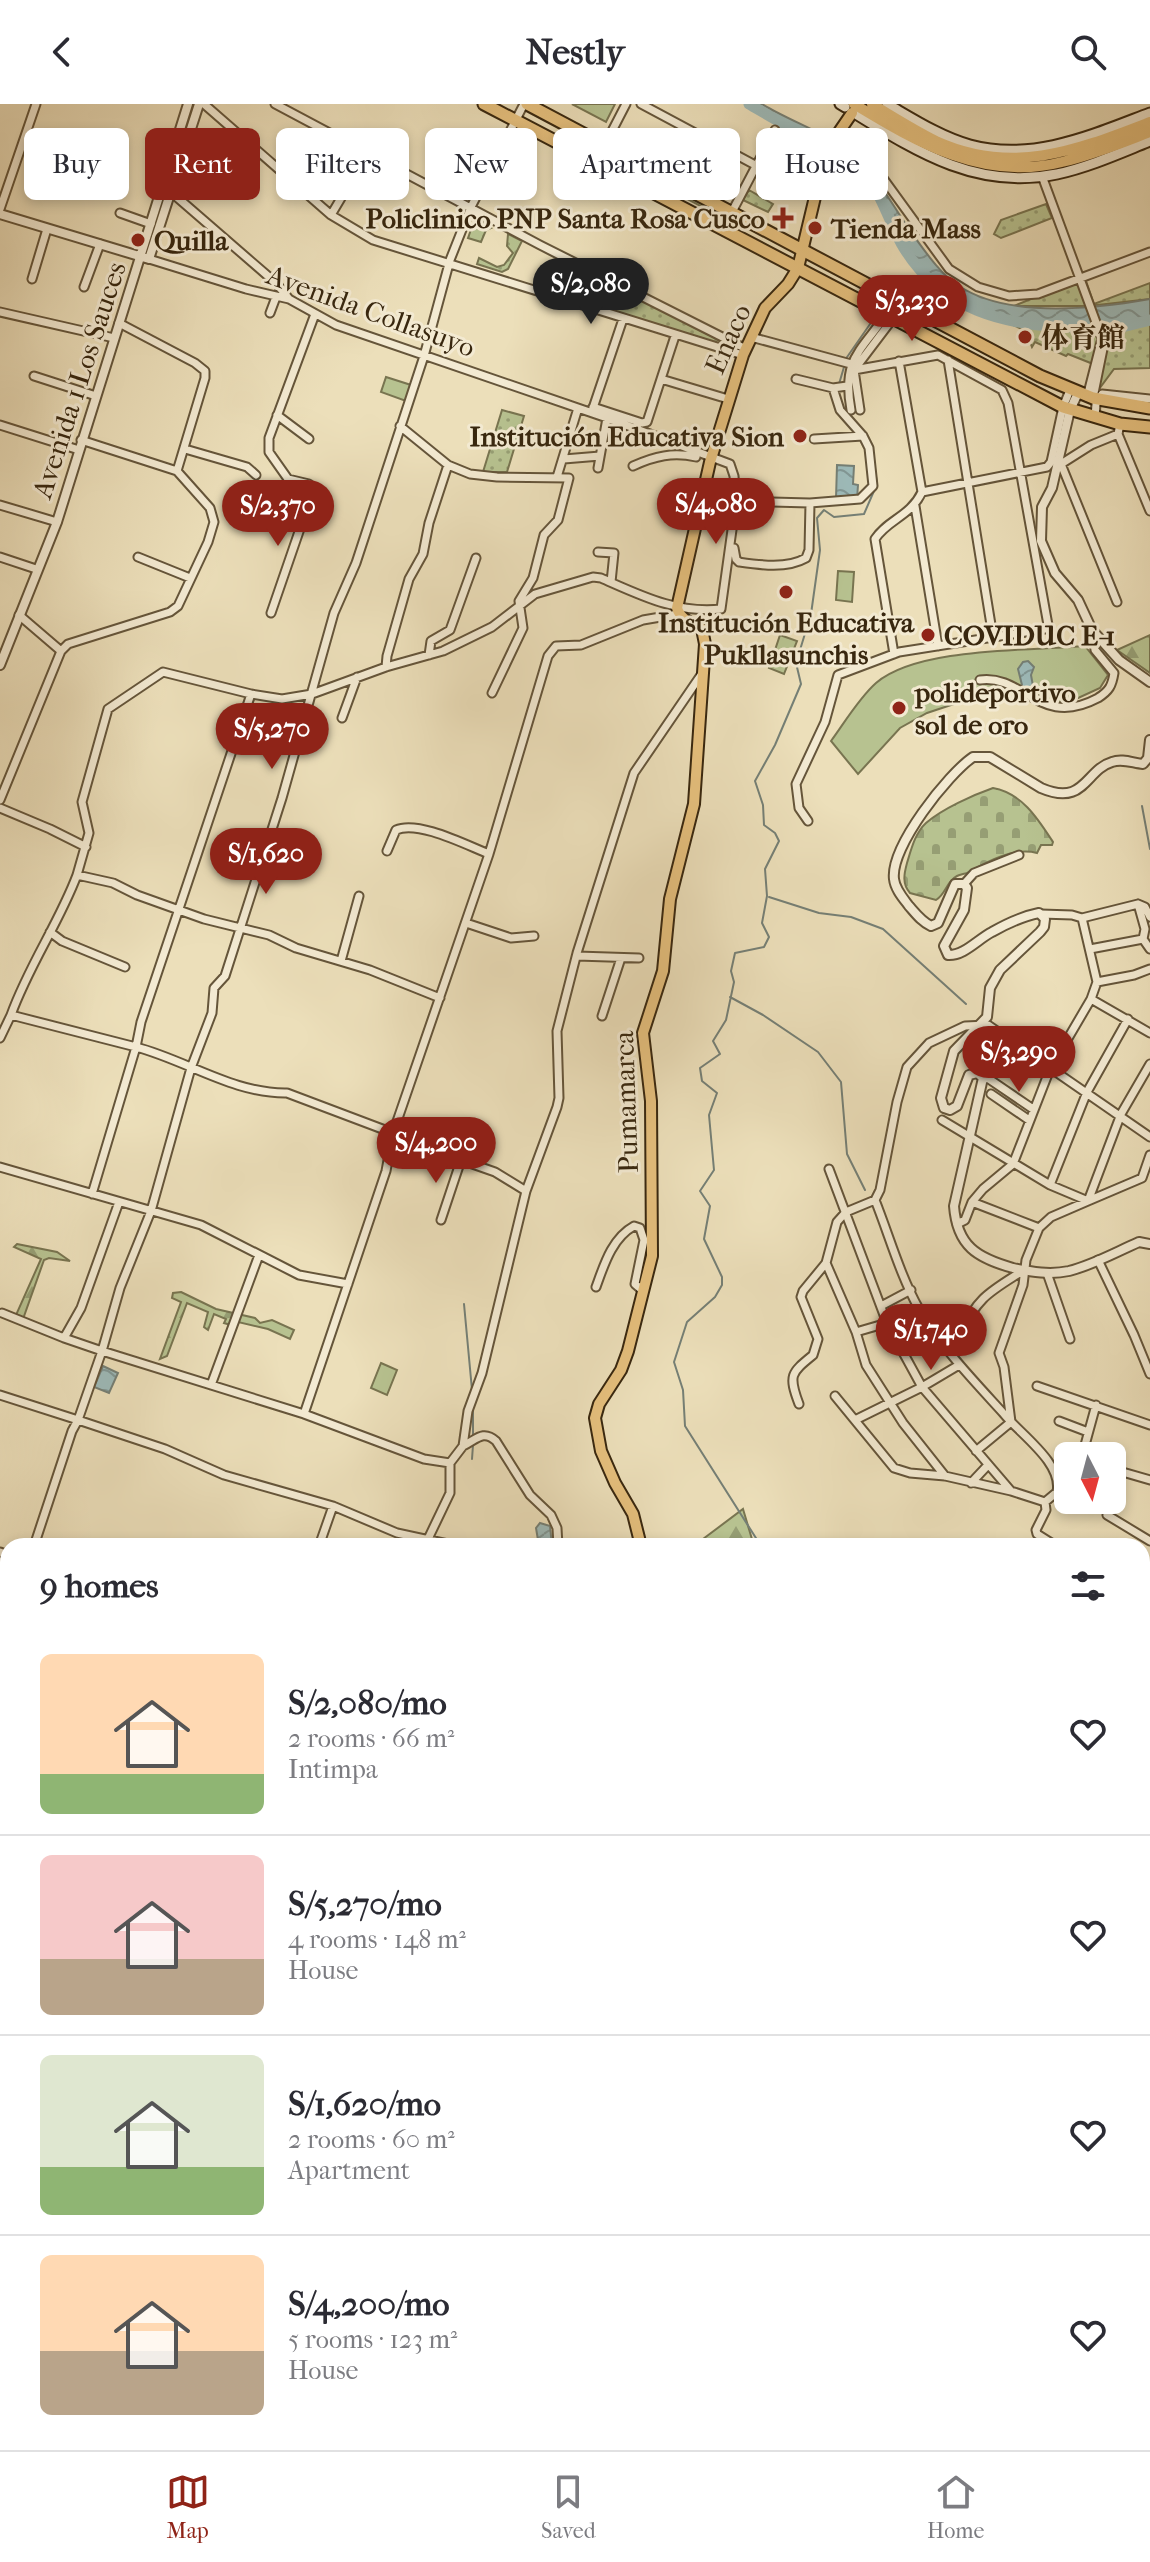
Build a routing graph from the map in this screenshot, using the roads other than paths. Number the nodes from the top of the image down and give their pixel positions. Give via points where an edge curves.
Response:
1 (36, 104) edge
2 (188, 104) edge
3 (202, 104) edge
4 (275, 104) edge
5 (484, 104) edge
6 (526, 104) edge
7 (626, 104) edge
8 (641, 104) edge
9 (887, 104) edge
10 (856, 107) edge
11 (1150, 113) edge
12 (517, 121) junction
13 (1150, 122) edge
14 (194, 128) edge
15 (319, 128) edge
16 (572, 128) edge
17 (614, 128) edge
18 (841, 128) edge
19 (1150, 132) edge
20 (553, 140) edge
21 (1150, 141) edge
22 (756, 165) edge
23 (756, 168) edge
24 (409, 175) edge
25 (1042, 176) junction
26 (888, 185) edge
27 (168, 200) edge
28 (180, 200) edge
29 (340, 200) edge
30 (668, 200) edge
31 (710, 200) edge
32 (815, 200) edge
33 (471, 207) junction
34 (0, 212) edge
35 (733, 212) junction
36 (120, 213) dead end
37 (331, 215) junction
38 (151, 224) junction
39 (47, 229) junction
40 (723, 229) junction
41 (100, 244) junction
42 (804, 249) junction
43 (1150, 252) edge
44 (145, 258) junction
45 (449, 263) junction
46 (798, 268) junction
47 (1082, 278) junction
48 (32, 279) dead end
49 (84, 287) dead end
50 (276, 297) junction
51 (289, 299) junction
52 (904, 304) junction
53 (0, 312) edge
54 (270, 313) dead end
55 (315, 314) junction
56 (890, 317) junction
57 (623, 319) junction
58 (119, 323) junction
59 (675, 336) junction
60 (751, 337) junction
61 (114, 338) junction
62 (744, 352) junction
63 (424, 356) junction
64 (948, 360) junction
65 (899, 361) junction
66 (851, 366) junction
67 (34, 376) dead end
68 (661, 379) junction
69 (796, 379) dead end
70 (846, 386) junction
71 (834, 387) junction
72 (1085, 395) junction
73 (96, 396) junction
74 (728, 399) junction
75 (1150, 399) edge
76 (578, 408) junction
77 (1150, 408) edge
78 (592, 409) junction
79 (1066, 409) junction
80 (851, 410) dead end
81 (860, 410) dead end
82 (277, 415) junction
83 (1095, 417) junction
84 (607, 418) junction
85 (0, 425) edge
86 (400, 426) junction
87 (1150, 427) edge
88 (1119, 429) junction
89 (863, 436) junction
90 (309, 439) dead end
91 (814, 439) dead end
92 (80, 445) junction
93 (185, 449) junction
94 (600, 456) junction
95 (564, 459) junction
96 (711, 459) junction
97 (448, 465) junction
98 (1058, 465) junction
99 (633, 466) dead end
100 (598, 468) dead end
101 (177, 471) junction
102 (1020, 474) junction
103 (256, 475) dead end
104 (557, 477) junction
105 (967, 482) junction
106 (922, 492) junction
107 (736, 501) junction
108 (810, 503) junction
109 (0, 505) edge
110 (915, 506) junction
111 (1150, 511) edge
112 (57, 522) junction
113 (732, 542) junction
114 (598, 552) dead end
115 (0, 557) edge
116 (138, 557) dead end
117 (476, 558) dead end
118 (36, 569) junction
119 (190, 578) junction
120 (611, 582) junction
121 (1117, 602) dead end
122 (519, 607) junction
123 (678, 611) junction
124 (271, 613) dead end
125 (19, 615) junction
126 (1092, 630) junction
127 (993, 637) junction
128 (938, 646) junction
129 (61, 651) junction
130 (894, 654) junction
131 (429, 655) junction
132 (0, 665) edge
133 (386, 667) junction
134 (701, 675) junction
135 (357, 677) junction
136 (980, 680) dead end
137 (1150, 682) edge
138 (492, 693) dead end
139 (251, 694) junction
140 (312, 694) junction
141 (342, 718) dead end
142 (1150, 740) edge
143 (0, 800) edge
144 (0, 808) edge
145 (808, 821) dead end
146 (86, 847) junction
147 (387, 851) dead end
148 (489, 854) junction
149 (1019, 855) dead end
150 (77, 875) junction
151 (964, 884) junction
152 (359, 896) dead end
153 (1138, 904) junction
154 (179, 909) junction
155 (1041, 914) junction
156 (1150, 917) edge
157 (1082, 918) junction
158 (466, 923) junction
159 (239, 927) junction
160 (50, 932) junction
161 (534, 936) dead end
162 (1143, 939) junction
163 (1090, 949) junction
164 (1150, 949) edge
165 (577, 956) junction
166 (621, 958) junction
167 (639, 958) dead end
168 (341, 961) junction
169 (125, 967) dead end
170 (1150, 969) edge
171 (1097, 982) junction
172 (440, 998) junction
173 (1091, 999) junction
174 (11, 1015) junction
175 (602, 1016) dead end
176 (1128, 1019) junction
177 (981, 1023) junction
178 (1150, 1033) edge
179 (0, 1038) edge
180 (136, 1047) junction
181 (1150, 1064) edge
182 (191, 1068) junction
183 (1050, 1069) junction
184 (983, 1078) junction
185 (1087, 1092) junction
186 (991, 1094) dead end
187 (1033, 1109) junction
188 (1121, 1114) junction
189 (942, 1120) dead end
190 (1029, 1120) junction
191 (393, 1133) junction
192 (970, 1137) junction
193 (1150, 1137) edge
194 (1150, 1155) edge
195 (461, 1160) junction
196 (1013, 1164) junction
197 (0, 1167) edge
198 (829, 1169) dead end
199 (1146, 1176) edge
200 (1050, 1185) junction
201 (526, 1191) junction
202 (92, 1194) junction
203 (875, 1200) junction
204 (1088, 1201) junction
205 (119, 1202) junction
206 (972, 1202) junction
207 (151, 1211) junction
208 (846, 1212) junction
209 (441, 1220) dead end
210 (957, 1224) junction
211 (1039, 1228) junction
212 (1149, 1241) edge
213 (259, 1255) junction
214 (1098, 1260) junction
215 (826, 1263) junction
216 (1024, 1270) junction
217 (1047, 1273) junction
218 (348, 1284) junction
219 (596, 1287) dead end
220 (642, 1290) junction
221 (911, 1290) junction
222 (881, 1306) junction
223 (2, 1313) dead end
224 (887, 1323) junction
225 (856, 1332) junction
226 (962, 1333) dead end
227 (64, 1338) junction
228 (1070, 1339) dead end
229 (102, 1351) junction
230 (959, 1365) junction
231 (1150, 1374) edge
232 (211, 1385) junction
233 (1037, 1386) dead end
234 (922, 1387) junction
235 (0, 1395) edge
236 (835, 1396) dead end
237 (890, 1403) junction
238 (799, 1404) dead end
239 (1096, 1405) junction
240 (304, 1414) junction
241 (78, 1420) junction
242 (855, 1420) junction
243 (1059, 1421) dead end
244 (1011, 1422) junction
245 (1150, 1425) edge
246 (1088, 1432) junction
247 (1086, 1442) edge
248 (463, 1446) junction
249 (976, 1451) junction
250 (450, 1463) junction
251 (988, 1465) junction
252 (1126, 1473) edge
253 (945, 1476) junction
254 (1150, 1480) edge
255 (971, 1483) junction
256 (1011, 1491) junction
257 (1045, 1502) junction
258 (333, 1506) junction
259 (1107, 1515) dead end
260 (37, 1538) edge
261 (322, 1538) edge
262 (423, 1538) edge
263 (428, 1538) edge
264 (558, 1538) edge
265 (639, 1538) edge
266 (1043, 1538) edge
267 (1145, 1538) edge

1 - 34 street
2 - 38 street, Avenida 1 Los Sauces
3 - 14 street, Avenida 1 Los Sauces
3 - 37 street
4 - 15 street
5 - 12 highway
6 - 12 street
6 - 16 highway
7 - 17 street
8 - 22 street
9 - 11 main road via 968,145 1010,151 1069,143
10 - 13 main road via 939,142 992,157 1070,151
10 - 18 main road
10 - 19 main road via 915,141 986,165 1061,163
10 - 25 main road via 939,162 997,176
12 - 20 highway
12 - 33 street
21 - 25 main road
23 - 35 street
24 - 33 street
25 - 47 street
26 - 47 street via 939,257 962,279 1021,297
27 - 44 street, Avenida 1 Los Sauces
28 - 51 street
29 - 37 street
30 - 40 highway
31 - 35 highway
32 - 42 main road, Enaco
33 - 45 street
33 - 62 street
34 - 39 street, Avenida Collasuyo
35 - 40 street
35 - 42 highway
36 - 38 street
37 - 45 street via 373,240
38 - 44 street, Avenida 1 Los Sauces
39 - 41 street, Avenida Collasuyo
39 - 48 street
40 - 46 highway
41 - 44 street, Avenida Collasuyo
41 - 49 street
42 - 46 main road, Enaco
42 - 52 highway
43 - 47 street
44 - 50 street, Avenida Collasuyo
44 - 58 street, Avenida 1 Los Sauces
45 - 57 street
45 - 63 street
46 - 56 highway
46 - 60 main road, Enaco via 765,308
47 - 72 street via 1104,347
50 - 51 street, Avenida Collasuyo
50 - 54 street
51 - 55 street, Avenida Collasuyo
52 - 56 street
52 - 72 highway
53 - 61 street
55 - 63 street, Avenida Collasuyo
55 - 82 street
56 - 66 street
56 - 79 highway
57 - 59 street
57 - 78 street
58 - 61 street, Avenida 1 Los Sauces
58 - 93 street via 205,371
59 - 62 street
59 - 68 street
60 - 62 main road, Enaco
60 - 66 street
61 - 73 street, Avenida 1 Los Sauces
62 - 74 main road, Enaco
63 - 76 street, Avenida Collasuyo
63 - 86 street
64 - 65 street via 938,355
64 - 102 street via 1002,390
64 - 105 street
65 - 66 street
65 - 106 street
66 - 70 street
66 - 81 street
67 - 73 street
68 - 74 street
68 - 78 street via 645,423
69 - 71 street
70 - 71 street
70 - 80 street
71 - 89 street via 840,410
72 - 75 street
72 - 77 highway
72 - 79 street
72 - 83 street
73 - 92 street, Avenida 1 Los Sauces
74 - 96 main road, Enaco
76 - 78 street, Avenida Collasuyo
76 - 95 street
78 - 84 street, Avenida Collasuyo
79 - 83 highway
79 - 98 street
79 - 102 street via 1051,462
82 - 90 street
82 - 124 street via 269,452 288,479 312,489
83 - 88 highway
84 - 94 street
84 - 96 street, Avenida Collasuyo
85 - 92 street
86 - 97 street
86 - 140 street via 356,563 334,613
87 - 88 highway
88 - 98 street
88 - 111 street
89 - 91 street
89 - 108 street via 874,476 866,495
92 - 101 street
92 - 112 street, Avenida 1 Los Sauces
93 - 101 street
93 - 103 street via 247,467
94 - 95 street
94 - 100 street
95 - 104 street
96 - 99 street via 656,455
96 - 107 street via 730,464
96 - 123 main road, Enaco
97 - 104 street via 479,477
97 - 133 street
98 - 121 street
98 - 126 street via 1042,507 1041,541
101 - 119 street via 210,508 214,522
102 - 105 street
102 - 127 street via 1048,625
104 - 122 street via 569,481 558,520 544,535
105 - 106 street
105 - 127 street
106 - 110 street
107 - 108 street
107 - 113 street
108 - 113 street via 809,550 800,561 739,562
109 - 112 street
110 - 128 street
110 - 130 street via 875,539
112 - 118 street, Avenida 1 Los Sauces
113 - 123 street via 723,607
114 - 120 street via 614,553
115 - 118 street
116 - 119 street
117 - 131 street via 450,630 435,636
118 - 125 street, Avenida 1 Los Sauces
119 - 129 street via 170,612 77,640
120 - 122 street via 593,577 555,586
120 - 123 street
122 - 131 street via 481,633
122 - 138 street via 523,628
123 - 134 main road, Pumamarca via 705,635
123 - 148 street via 581,645 556,646 548,656
125 - 129 street
125 - 132 street, Avenida 1 Los Sauces
126 - 136 street via 1095,650 1114,673 1108,691 1088,703 1051,707 991,678
126 - 137 street via 1119,660
127 - 128 street
128 - 130 street
129 - 143 street
130 - 145 street via 835,680 825,722 796,784 799,808
131 - 133 street
133 - 135 street
134 - 165 street via 634,773
134 - 220 main road, Pumamarca via 694,804 670,899 663,971 643,1033 651,1101 654,1246
135 - 140 street
135 - 141 street
139 - 140 street via 282,699
139 - 146 street via 163,672 112,704 82,802 89,833
139 - 154 street
140 - 159 street
142 - 151 street via 1147,762 1112,762 1088,783 1066,792 1041,788 990,757 966,762 913,826 893,876 909,906 931,926 938,923 951,889
144 - 146 street
146 - 150 street
147 - 148 street via 396,830 407,827
148 - 158 street
149 - 151 street via 974,873
150 - 154 street
150 - 160 street
151 - 155 street via 967,900 944,946 948,955
152 - 168 street
153 - 156 street
153 - 157 street
153 - 162 street
154 - 159 street
154 - 180 street
155 - 157 street
155 - 177 street via 1044,927 993,980 989,1011
157 - 163 street
158 - 161 street via 511,938
158 - 172 street
159 - 168 street
159 - 182 street via 225,976 214,988 212,1013
160 - 169 street
160 - 174 street
162 - 163 street
162 - 164 street
163 - 171 street
165 - 166 street
165 - 201 street via 557,1031 559,1098
166 - 167 street
166 - 175 street
168 - 172 street
170 - 171 street
171 - 173 street
172 - 191 street
173 - 176 street
173 - 183 street
174 - 179 street
174 - 180 street
176 - 178 street
176 - 185 street
177 - 183 street
177 - 184 street via 954,1051 941,1098 944,1108 957,1106 972,1073
177 - 203 street via 929,1043 907,1067
180 - 182 street
180 - 202 street
181 - 188 street
182 - 191 street via 273,1094 287,1093
182 - 207 street
183 - 185 street
183 - 187 street
184 - 187 street
184 - 192 street
185 - 188 street
185 - 200 street
186 - 190 street
187 - 190 street
188 - 193 street
188 - 204 street
189 - 192 street
190 - 196 street
191 - 195 street
191 - 218 street via 386,1171
192 - 196 street
192 - 210 street via 955,1196
194 - 199 street
195 - 201 street
195 - 209 street
196 - 200 street
196 - 206 street
197 - 202 street
198 - 208 street
199 - 204 street
200 - 204 street
201 - 248 street
202 - 205 street
203 - 208 street
203 - 221 street
204 - 211 street
205 - 207 street
205 - 227 street via 81,1308
206 - 210 street via 965,1220
206 - 211 street
207 - 213 street via 201,1225
207 - 229 street
208 - 215 street via 837,1222
208 - 222 street
210 - 216 street via 980,1257
211 - 216 street
212 - 214 street
213 - 218 street via 299,1275
213 - 232 street
214 - 217 street
214 - 231 street
215 - 225 street
215 - 238 street via 801,1297 818,1339 813,1355 800,1363 793,1377
216 - 217 street
216 - 226 street via 971,1310
216 - 244 street via 999,1353
217 - 228 street
218 - 240 street
219 - 220 street via 609,1253 634,1226 644,1240 635,1284
220 - 265 main road, Pumamarca via 628,1351 595,1418 601,1451 633,1514
221 - 222 street
221 - 230 street
222 - 224 street
223 - 227 street
224 - 225 street
224 - 234 street
225 - 237 street via 866,1365
227 - 229 street
229 - 232 street
229 - 241 street
230 - 234 street
230 - 244 street
232 - 240 street
233 - 239 street
234 - 237 street
234 - 249 street
235 - 241 street
236 - 242 street
237 - 242 street
237 - 253 street
239 - 245 street
239 - 246 street
240 - 250 street via 424,1459
241 - 258 street via 224,1475
241 - 260 street
242 - 253 street via 894,1468
243 - 246 street
244 - 249 street
244 - 257 street via 1040,1449 1059,1483
246 - 247 street
248 - 250 street
248 - 264 street via 482,1435 496,1441 530,1495 551,1515
249 - 251 street
250 - 263 street via 450,1493
251 - 255 street
251 - 256 street
252 - 254 street
253 - 255 street
255 - 256 street
256 - 257 street
257 - 266 street via 1036,1530
258 - 261 street
258 - 262 street
259 - 267 street

